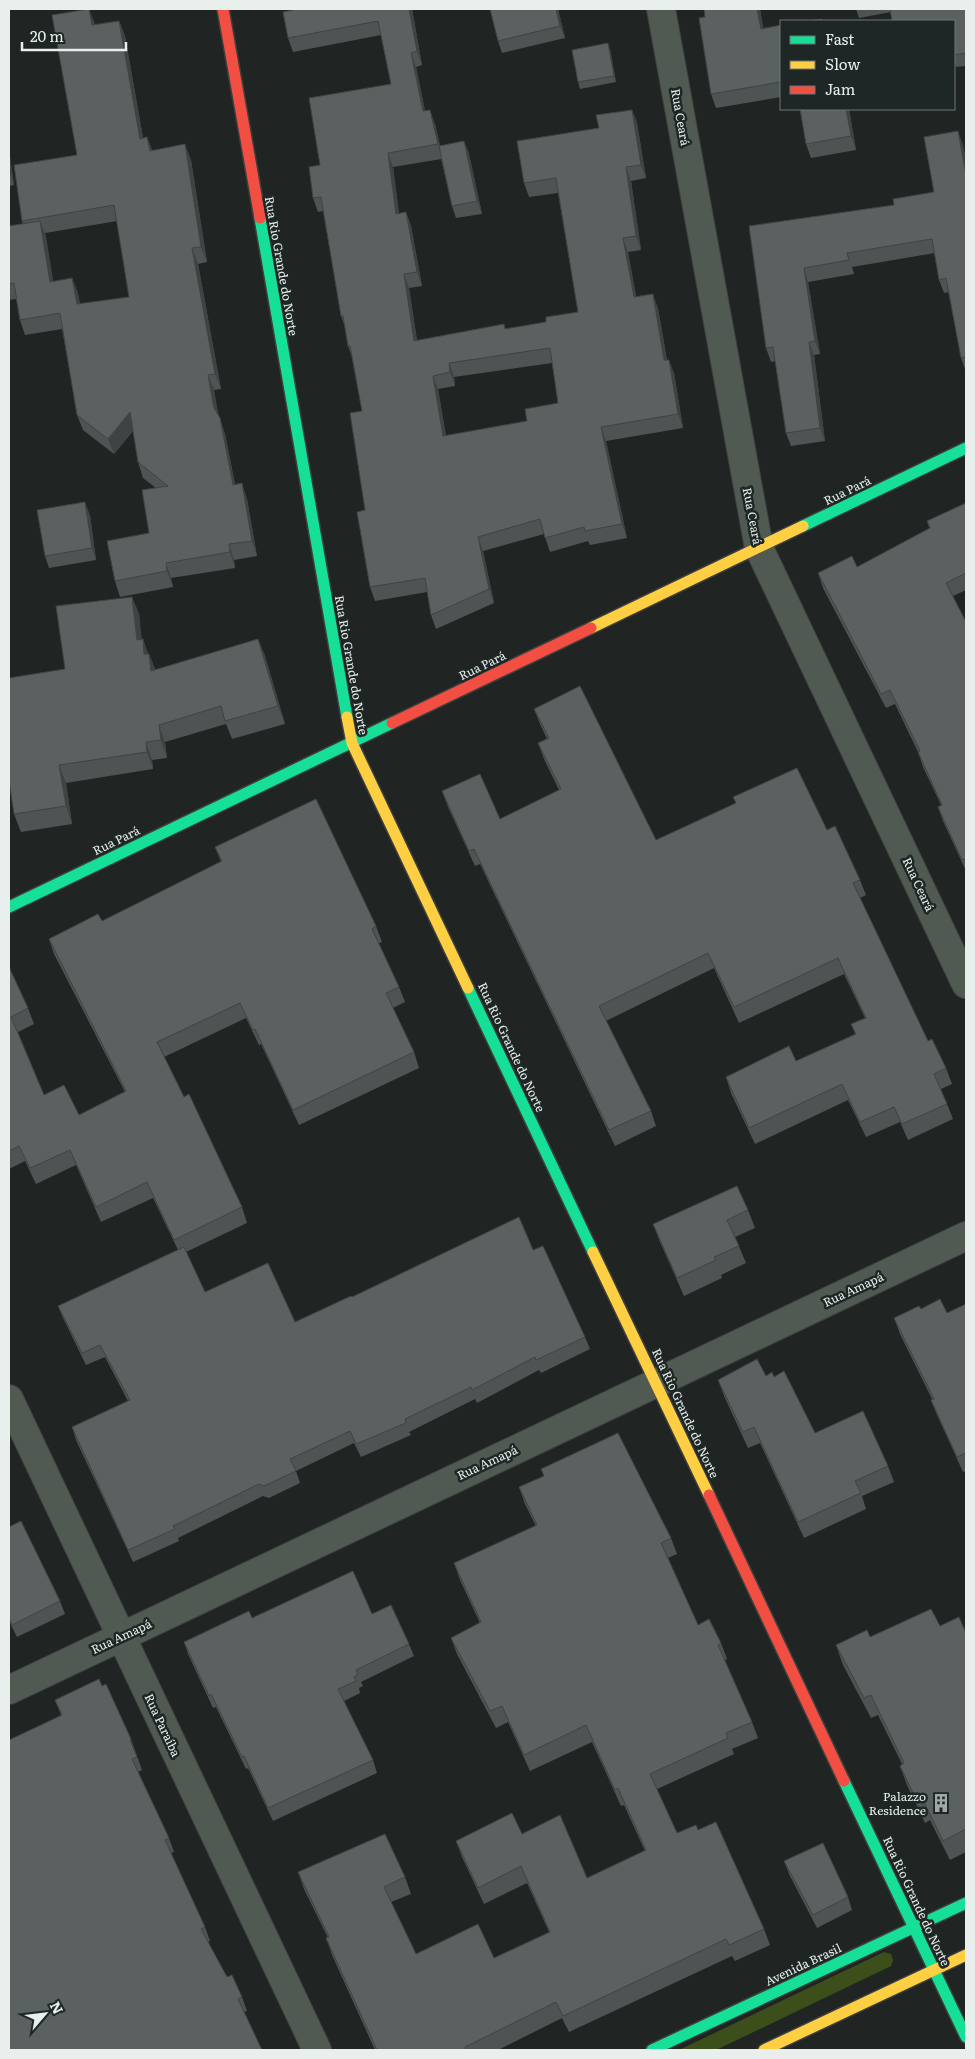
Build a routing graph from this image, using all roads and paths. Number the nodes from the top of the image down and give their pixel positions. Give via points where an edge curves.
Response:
1 (223, 9) edge
2 (661, 9) edge
3 (966, 448) edge
4 (759, 548) junction
5 (352, 743) junction
6 (9, 907) edge
7 (966, 984) edge
8 (966, 1236) edge
9 (656, 1381) junction
10 (9, 1399) edge
11 (121, 1636) junction
12 (9, 1690) edge
13 (966, 1903) edge
14 (914, 1928) junction
15 (966, 1955) edge
16 (935, 1970) junction
17 (966, 2037) edge
18 (317, 2050) edge
19 (652, 2050) edge
20 (764, 2050) edge

1 - 5 main road, Rua Rio Grande do Norte
2 - 4 street, Rua Ceará
3 - 4 main road, Rua Pará
4 - 5 main road, Rua Pará
4 - 7 street, Rua Ceará
5 - 6 main road, Rua Pará
5 - 9 main road, Rua Rio Grande do Norte
8 - 9 street, Rua Amapá
9 - 11 street, Rua Amapá
9 - 14 main road, Rua Rio Grande do Norte
10 - 11 street, Rua Paraíba
11 - 12 street, Rua Amapá
11 - 18 street, Rua Paraíba
13 - 14 main road, Avenida Brasil
14 - 16 main road, Rua Rio Grande do Norte
14 - 19 main road, Avenida Brasil
15 - 16 main road
16 - 17 main road, Rua Rio Grande do Norte
16 - 20 main road

